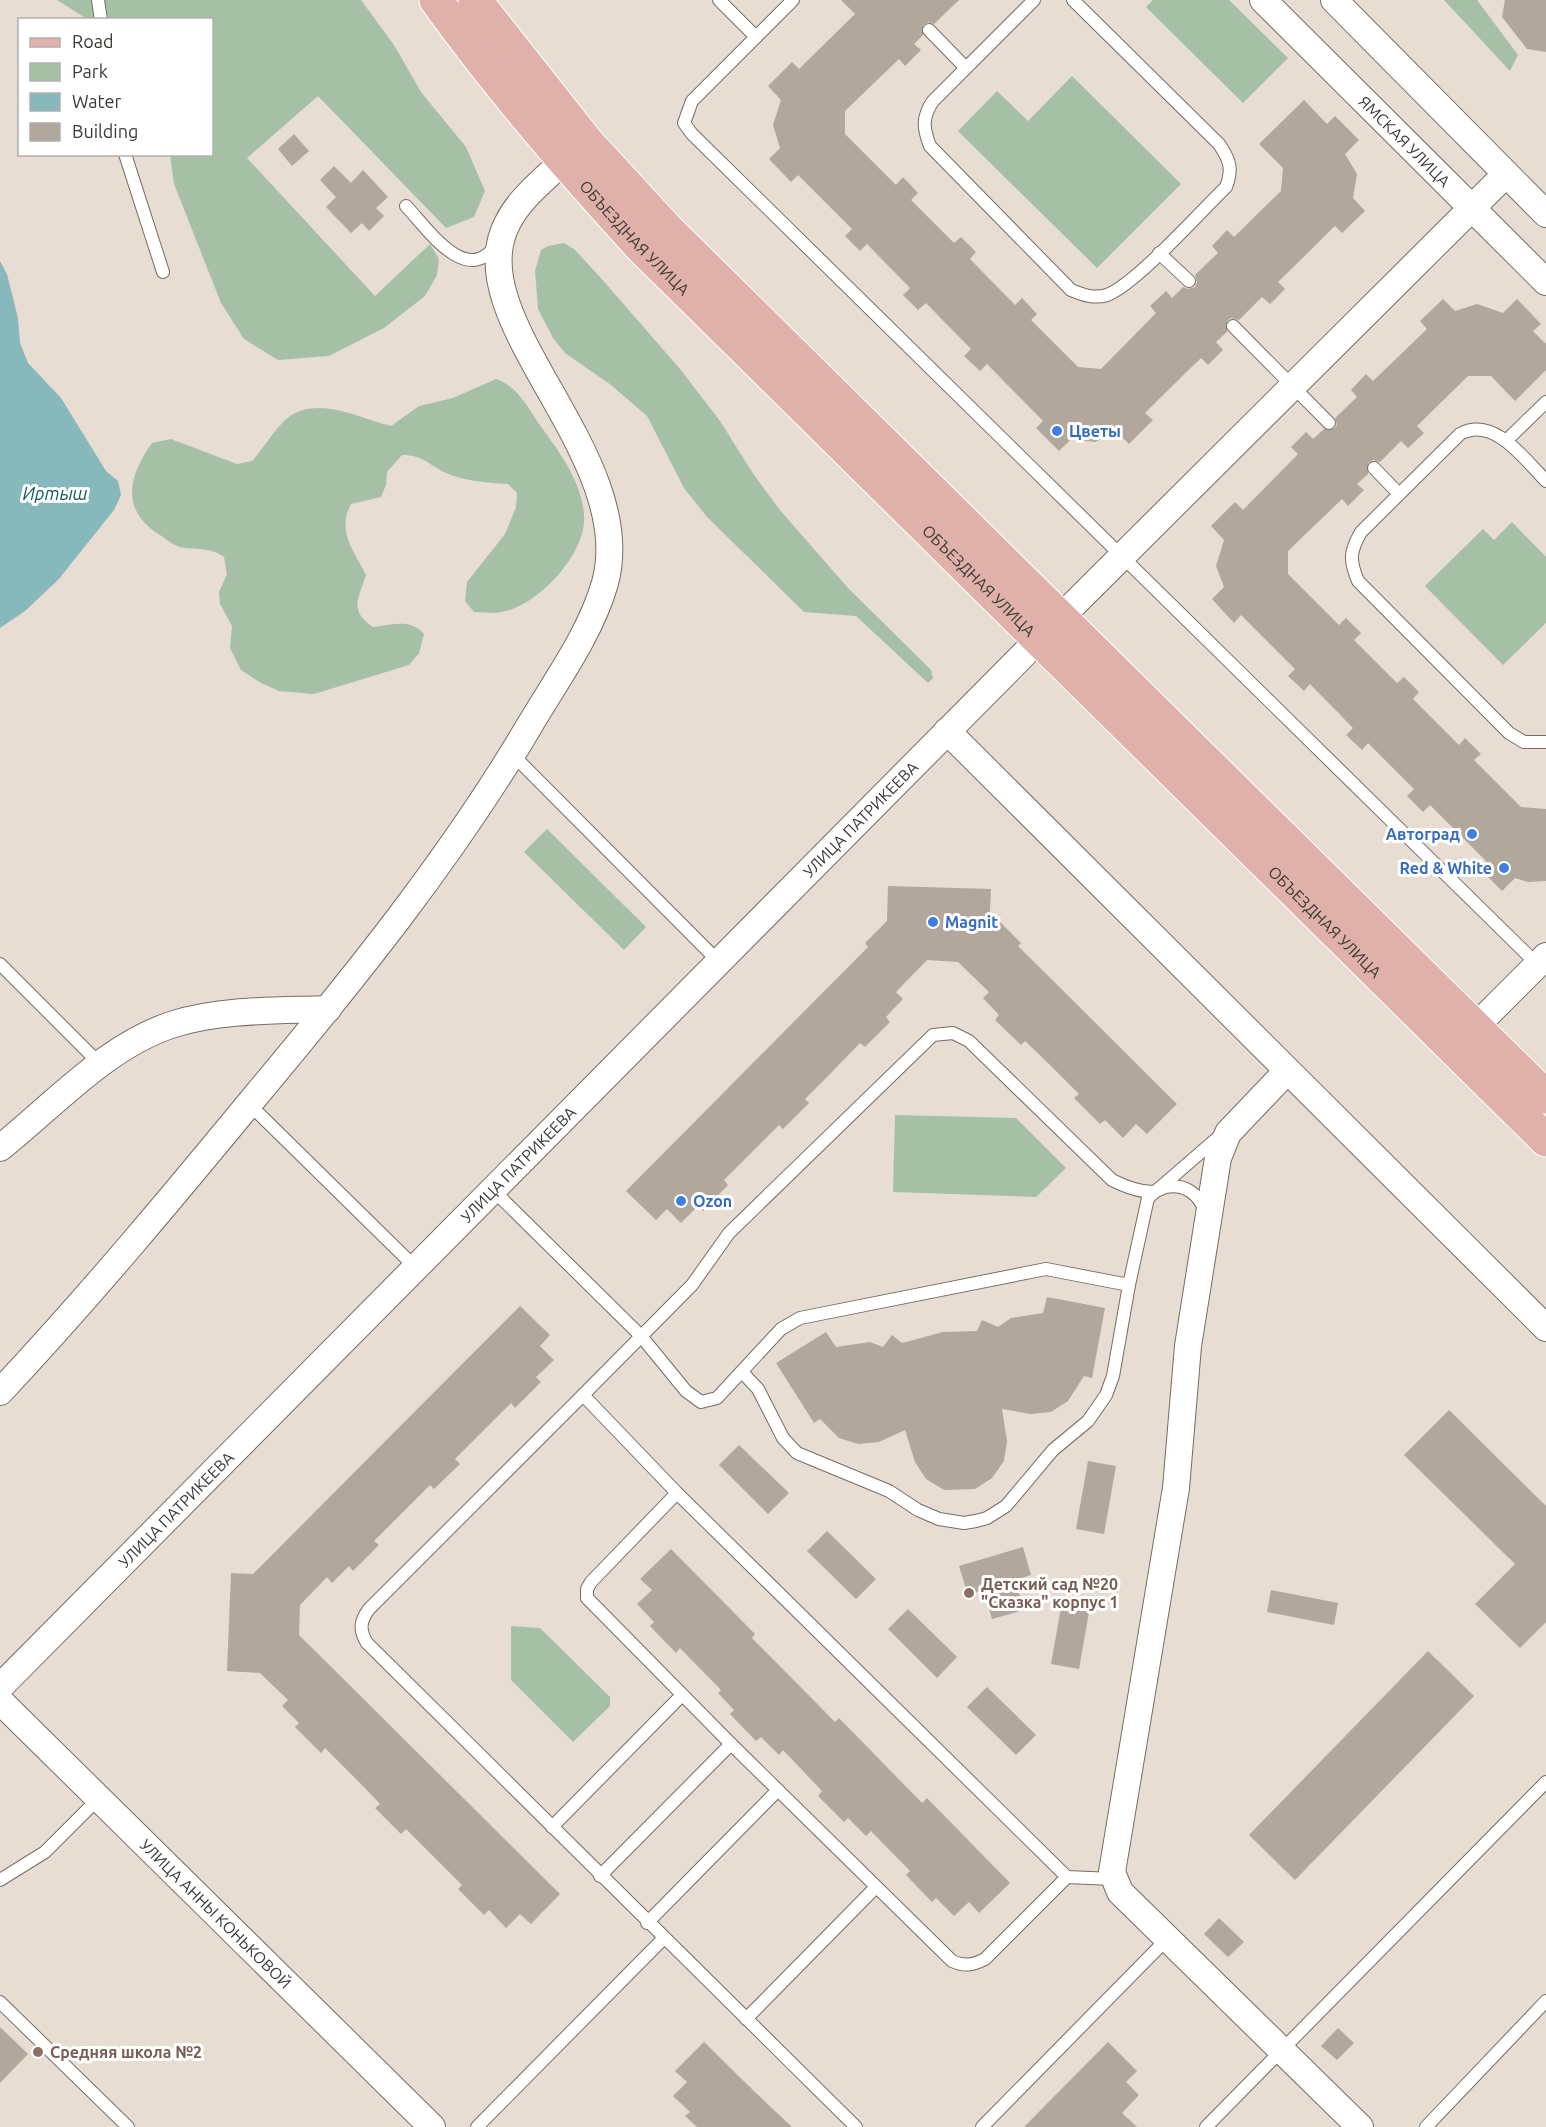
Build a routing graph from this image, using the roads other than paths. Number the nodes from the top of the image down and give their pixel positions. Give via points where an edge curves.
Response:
1 (98, 0) edge
2 (436, 0) edge
3 (475, 0) edge
4 (719, 0) edge
5 (793, 0) edge
6 (1034, 0) edge
7 (1263, 0) edge
8 (1334, 0) edge
9 (1076, 1) edge
10 (101, 18) edge
11 (929, 30) dead end
12 (756, 37) junction
13 (965, 67) junction
14 (575, 152) junction
15 (126, 156) edge
16 (1506, 174) junction
17 (406, 206) dead end
18 (1472, 208) junction
19 (1546, 214) edge
20 (503, 233) junction
21 (1159, 253) junction
22 (163, 272) dead end
23 (1189, 282) dead end
24 (1546, 282) edge
25 (1233, 326) dead end
26 (1293, 386) junction
27 (1546, 402) edge
28 (1329, 423) dead end
29 (1506, 441) junction
30 (1374, 468) dead end
31 (1546, 481) edge
32 (1399, 494) junction
33 (1123, 555) junction
34 (1048, 629) junction
35 (947, 731) junction
36 (1546, 742) edge
37 (512, 754) junction
38 (718, 962) junction
39 (0, 964) edge
40 (1543, 965) edge
41 (328, 1009) junction
42 (1465, 1038) junction
43 (101, 1065) junction
44 (1287, 1071) junction
45 (1546, 1097) edge
46 (249, 1104) junction
47 (1238, 1121) junction
48 (1546, 1140) edge
49 (0, 1148) edge
50 (494, 1191) junction
51 (1154, 1192) junction
52 (1207, 1225) junction
53 (416, 1268) junction
54 (1129, 1285) junction
55 (1546, 1328) edge
56 (641, 1336) junction
57 (742, 1372) junction
58 (0, 1392) edge
59 (584, 1395) junction
60 (677, 1493) junction
61 (0, 1687) edge
62 (682, 1695) junction
63 (0, 1701) edge
64 (731, 1744) junction
65 (1546, 1782) edge
66 (778, 1790) junction
67 (99, 1798) junction
68 (552, 1827) junction
69 (600, 1876) junction
70 (1067, 1877) junction
71 (1113, 1879) junction
72 (0, 1880) edge
73 (876, 1887) junction
74 (647, 1923) junction
75 (663, 1939) junction
76 (1167, 1939) junction
77 (1546, 2001) edge
78 (0, 2002) edge
79 (746, 2019) junction
80 (1282, 2051) junction
81 (128, 2127) edge
82 (432, 2127) edge
83 (477, 2127) edge
84 (856, 2127) edge
85 (982, 2127) edge
86 (1206, 2127) edge
87 (1360, 2127) edge
88 (1426, 2127) edge

1 - 10 lane
2 - 14 main road, ОБЪЕЗДНАЯ УЛИЦА via 474,52
3 - 14 main road, ОБЪЕЗДНАЯ УЛИЦА
4 - 12 lane
5 - 12 lane
6 - 13 lane
7 - 18 street, ЯМСКАЯ УЛИЦА
8 - 16 street
9 - 21 lane via 1219,144 1229,159 1232,173 1226,187
11 - 13 lane
12 - 33 lane via 692,101 684,123 1027,465
13 - 21 lane via 925,112 923,130 930,146 1071,290 1087,297 1105,296 1120,289
14 - 20 street via 518,207
14 - 34 main road, ОБЪЕЗДНАЯ УЛИЦА via 641,248
15 - 22 lane
16 - 18 street, УЛИЦА ПАТРИКЕЕВА
16 - 19 street
17 - 20 lane via 452,254 463,260 485,256
18 - 24 street, ЯМСКАЯ УЛИЦА
18 - 26 street, УЛИЦА ПАТРИКЕЕВА
20 - 37 street via 499,276 507,310 570,423 591,470 604,506 610,555 597,607
21 - 23 lane
25 - 26 lane
26 - 28 lane
26 - 33 street, УЛИЦА ПАТРИКЕЕВА
27 - 29 lane
29 - 31 lane
29 - 32 lane via 1482,429 1469,429
30 - 32 lane
32 - 36 lane via 1361,532 1351,549 1350,563 1358,580 1509,733 1524,742
33 - 34 street, УЛИЦА ПАТРИКЕЕВА
33 - 40 lane
34 - 35 street, УЛИЦА ПАТРИКЕЕВА
34 - 42 main road, ОБЪЕЗДНАЯ УЛИЦА
35 - 38 street, УЛИЦА ПАТРИКЕЕВА
35 - 44 street
37 - 38 lane
37 - 41 street via 426,881
38 - 50 street, УЛИЦА ПАТРИКЕЕВА
39 - 43 lane
40 - 42 street
41 - 43 street via 257,1012 174,1024 146,1035
41 - 46 street
42 - 45 main road, ОБЪЕЗДНАЯ УЛИЦА
42 - 48 main road, ОБЪЕЗДНАЯ УЛИЦА
43 - 49 street
44 - 47 street
44 - 55 street
46 - 53 lane
46 - 58 street via 74,1312
47 - 51 lane
47 - 52 street via 1218,1158
50 - 53 street, УЛИЦА ПАТРИКЕЕВА
50 - 56 lane
51 - 52 lane via 1178,1186 1192,1191 1203,1205
51 - 54 lane via 1144,1206
51 - 56 lane via 1112,1180 962,1036 933,1035 729,1233 692,1285
52 - 71 street via 1188,1346 1176,1488
53 - 61 street, УЛИЦА ПАТРИКЕЕВА
54 - 57 lane via 1046,1269 800,1318 781,1329
54 - 57 lane via 1106,1395 1088,1421 1053,1450 1006,1506 976,1521 939,1520 889,1491 797,1453 783,1438 758,1389
56 - 57 lane via 686,1391 701,1401 717,1398
56 - 59 lane
59 - 60 lane
59 - 68 lane via 362,1619 361,1633 367,1643
60 - 62 lane via 587,1589 592,1606
60 - 70 lane
62 - 64 lane
62 - 68 lane
63 - 67 street, УЛИЦА АННЫ КОНЬКОВОЙ
64 - 66 lane
64 - 69 lane
65 - 80 lane
66 - 73 lane
66 - 74 lane
67 - 72 lane via 45,1852
67 - 82 street, УЛИЦА АННЫ КОНЬКОВОЙ
68 - 69 lane
69 - 74 lane
70 - 71 lane
70 - 73 lane via 985,1959 962,1966 952,1962
71 - 76 street via 1120,1892
73 - 79 lane
74 - 75 lane
75 - 79 lane
75 - 83 lane
76 - 80 street
76 - 85 lane
77 - 88 lane
78 - 81 lane
79 - 84 lane
80 - 86 lane
80 - 87 street

